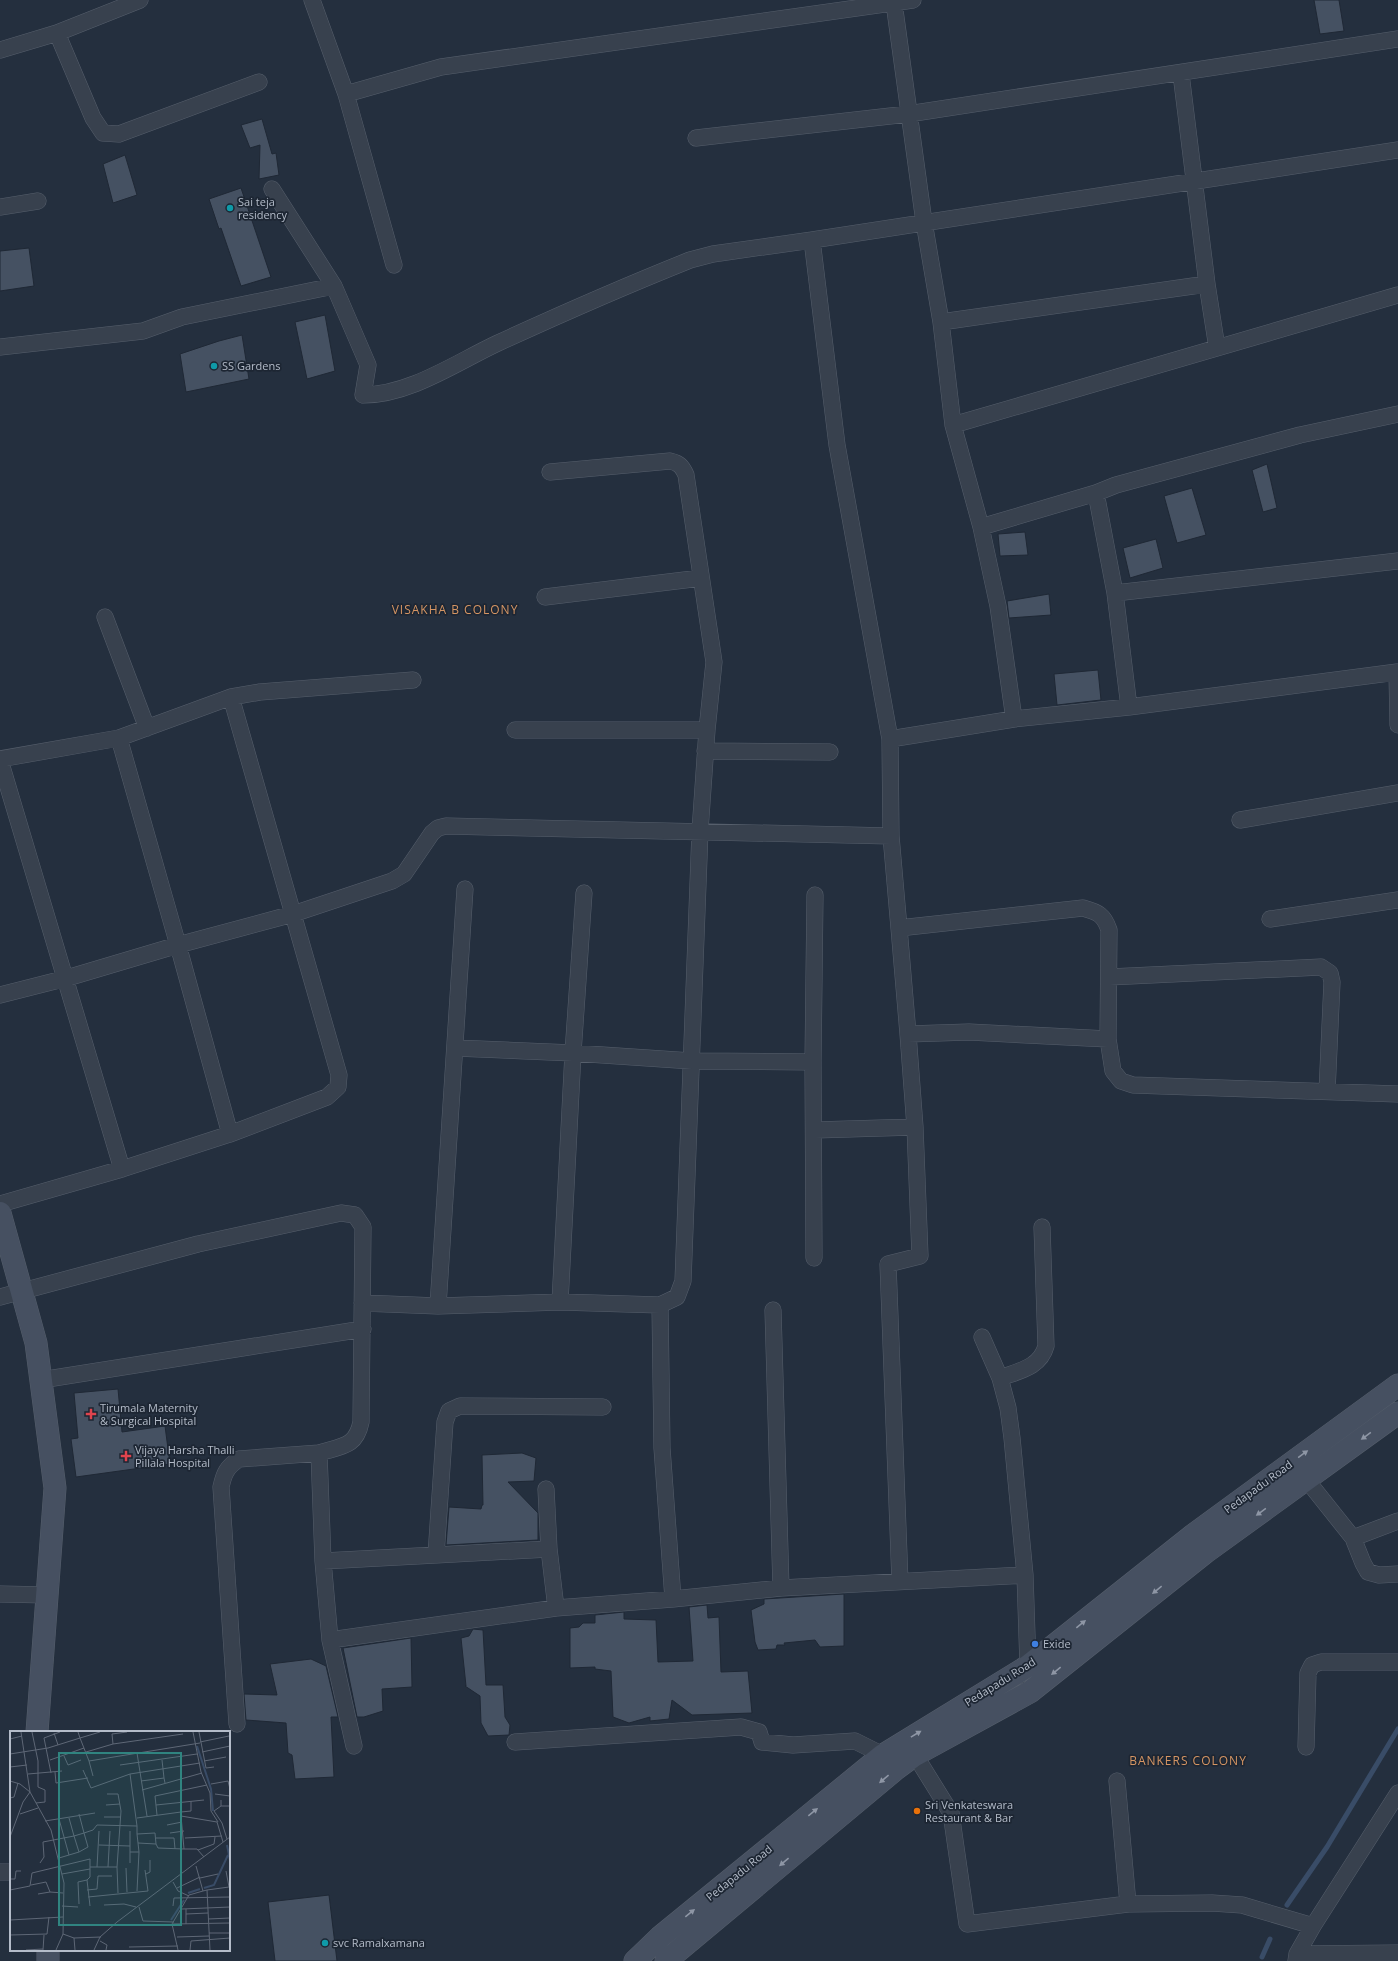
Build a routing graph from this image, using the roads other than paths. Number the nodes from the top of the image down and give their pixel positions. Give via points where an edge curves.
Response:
1 (140, 0) edge
2 (312, 0) edge
3 (913, 0) edge
4 (894, 3) junction
5 (57, 33) junction
6 (1398, 39) edge
7 (0, 50) edge
8 (1181, 74) junction
9 (259, 82) dead end
10 (346, 94) junction
11 (908, 114) junction
12 (696, 138) dead end
13 (1398, 150) edge
14 (1193, 181) junction
15 (272, 189) dead end
16 (38, 201) dead end
17 (0, 207) edge
18 (924, 222) junction
19 (812, 240) junction
20 (394, 265) dead end
21 (1207, 284) junction
22 (334, 286) junction
23 (1398, 295) edge
24 (941, 322) junction
25 (0, 347) edge
26 (1217, 348) junction
27 (1398, 414) edge
28 (953, 425) junction
29 (550, 472) dead end
30 (1096, 493) junction
31 (981, 527) junction
32 (1398, 561) edge
33 (701, 578) junction
34 (1116, 593) junction
35 (545, 597) dead end
36 (105, 618) dead end
37 (1397, 672) edge
38 (413, 680) dead end
39 (231, 697) junction
40 (1129, 707) junction
41 (1014, 719) junction
42 (1398, 727) edge
43 (147, 728) junction
44 (515, 730) dead end
45 (707, 730) junction
46 (119, 738) junction
47 (890, 739) junction
48 (705, 751) junction
49 (830, 752) dead end
50 (0, 760) edge
51 (1398, 793) edge
52 (1240, 820) dead end
53 (700, 831) junction
54 (891, 836) junction
55 (464, 889) dead end
56 (584, 894) dead end
57 (815, 895) dead end
58 (1398, 900) edge
59 (293, 914) junction
60 (1270, 919) dead end
61 (899, 928) junction
62 (178, 945) junction
63 (1109, 977) junction
64 (67, 978) junction
65 (0, 995) edge
66 (908, 1034) junction
67 (1108, 1039) junction
68 (455, 1048) junction
69 (572, 1053) junction
70 (692, 1061) junction
71 (813, 1062) junction
72 (1327, 1092) junction
73 (1398, 1094) edge
74 (915, 1127) junction
75 (815, 1130) junction
76 (230, 1134) junction
77 (122, 1169) junction
78 (0, 1204) edge
79 (0, 1213) edge
80 (1042, 1227) dead end
81 (814, 1258) dead end
82 (23, 1291) junction
83 (0, 1297) edge
84 (560, 1302) junction
85 (362, 1303) junction
86 (660, 1305) junction
87 (438, 1306) junction
88 (773, 1310) dead end
89 (363, 1329) junction
90 (982, 1337) dead end
91 (1000, 1378) junction
92 (41, 1380) junction
93 (1398, 1385) edge
94 (603, 1407) dead end
95 (1398, 1413) edge
96 (319, 1453) junction
97 (1306, 1479) junction
98 (546, 1489) dead end
99 (1398, 1521) edge
100 (1353, 1538) junction
101 (549, 1549) junction
102 (436, 1556) junction
103 (323, 1561) junction
104 (1398, 1574) edge
105 (1025, 1575) junction
106 (900, 1582) junction
107 (781, 1588) junction
108 (0, 1594) edge
109 (48, 1595) junction
110 (673, 1599) junction
111 (556, 1608) junction
112 (330, 1640) junction
113 (1398, 1662) edge
114 (1028, 1666) junction
115 (236, 1724) dead end
116 (37, 1731) edge
117 (515, 1742) dead end
118 (354, 1746) dead end
119 (1306, 1747) dead end
120 (883, 1755) junction
121 (915, 1755) junction
122 (1117, 1781) dead end
123 (1398, 1793) edge
124 (1128, 1904) junction
125 (1313, 1926) junction
126 (1398, 1953) edge
127 (1296, 1958) edge
128 (635, 1961) edge
129 (666, 1961) edge

1 - 5 street
2 - 10 street
3 - 4 street
4 - 10 street via 441,67
4 - 11 street
5 - 7 street
5 - 9 street via 93,118 103,133 119,134
6 - 8 street
8 - 11 street
8 - 14 street
10 - 20 street
11 - 12 street
11 - 18 street
13 - 14 street
14 - 18 street
14 - 21 street
15 - 22 street
16 - 17 street
18 - 19 street
18 - 24 street
19 - 22 street via 713,254 690,260 498,343 408,387 381,395 363,395 368,365
19 - 47 street via 838,445
21 - 24 street
21 - 26 street
22 - 25 street via 182,317 143,331
23 - 26 street
24 - 28 street
26 - 28 street
27 - 30 street via 1300,435 1116,485
28 - 31 street
29 - 33 street via 670,461 677,463 686,475
30 - 31 street
30 - 34 street
31 - 41 street via 998,606
32 - 34 street
33 - 35 street
33 - 45 street via 714,662
34 - 40 street
36 - 43 street
37 - 40 street
37 - 42 street
38 - 39 street via 260,692
39 - 43 street
39 - 59 street
40 - 41 street
41 - 47 street
43 - 46 street
44 - 45 street
45 - 48 street
46 - 50 street
46 - 62 street
47 - 54 street
48 - 49 street
48 - 53 street
50 - 64 street
51 - 52 street
53 - 54 street
53 - 59 street via 446,826 432,833 404,874 392,881
53 - 70 street
54 - 61 street
55 - 68 street
56 - 69 street
57 - 71 street
58 - 60 street
59 - 62 street
59 - 76 street via 339,1075 338,1087 327,1097
61 - 63 street via 1083,908 1098,912 1105,918 1109,930
61 - 66 street
62 - 64 street
62 - 76 street
63 - 67 street
63 - 72 street via 1321,967 1330,973 1332,982
64 - 65 street
64 - 77 street
66 - 67 street via 969,1032
66 - 74 street
67 - 72 street via 1113,1071 1120,1081 1133,1084
68 - 69 street
68 - 87 street
69 - 70 street
69 - 84 street
70 - 71 street
70 - 86 street via 684,1281 677,1297
71 - 75 street
72 - 73 street
74 - 75 street
74 - 106 street via 920,1256 888,1264
75 - 81 street
76 - 77 street
77 - 78 street
79 - 82 main road
80 - 91 street via 1046,1346 1038,1362
82 - 83 street
82 - 85 street via 198,1244 341,1214 355,1215 363,1227
82 - 92 main road via 36,1343
84 - 86 street
84 - 87 street
85 - 87 street
85 - 89 street
86 - 110 street via 662,1448
88 - 107 street
89 - 92 street
89 - 96 street via 359,1433 352,1443
90 - 91 street
91 - 105 street via 1012,1438
92 - 109 main road via 55,1488
114 -> 93 main road, Pedapadu Road via 1193,1535
94 - 102 street via 460,1406 449,1411 445,1422
95 -> 97 main road, Pedapadu Road
96 - 103 street
96 - 115 street via 239,1459 229,1465 224,1474 221,1487
97 - 100 street
97 -> 121 main road, Pedapadu Road via 1206,1552 1030,1692
98 - 101 street
99 - 100 street
100 - 104 street via 1368,1572 1379,1575
101 - 102 street
101 - 111 street
102 - 103 street
103 - 112 street
105 - 106 street
105 - 114 street
106 - 107 street
107 - 110 street
108 - 109 street
109 - 116 main road
110 - 111 street
111 - 112 street
112 - 118 street
113 - 119 street via 1321,1662 1312,1665 1308,1673
120 -> 114 main road, Pedapadu Road
117 - 120 street via 742,1727 759,1732 762,1742 793,1745 854,1741
128 -> 120 main road, Pedapadu Road via 660,1937
121 - 124 street via 950,1813 966,1924
121 -> 129 main road, Pedapadu Road via 896,1768
122 - 124 street
123 - 125 street
124 - 125 street via 1242,1905
125 - 127 street
126 - 127 street

